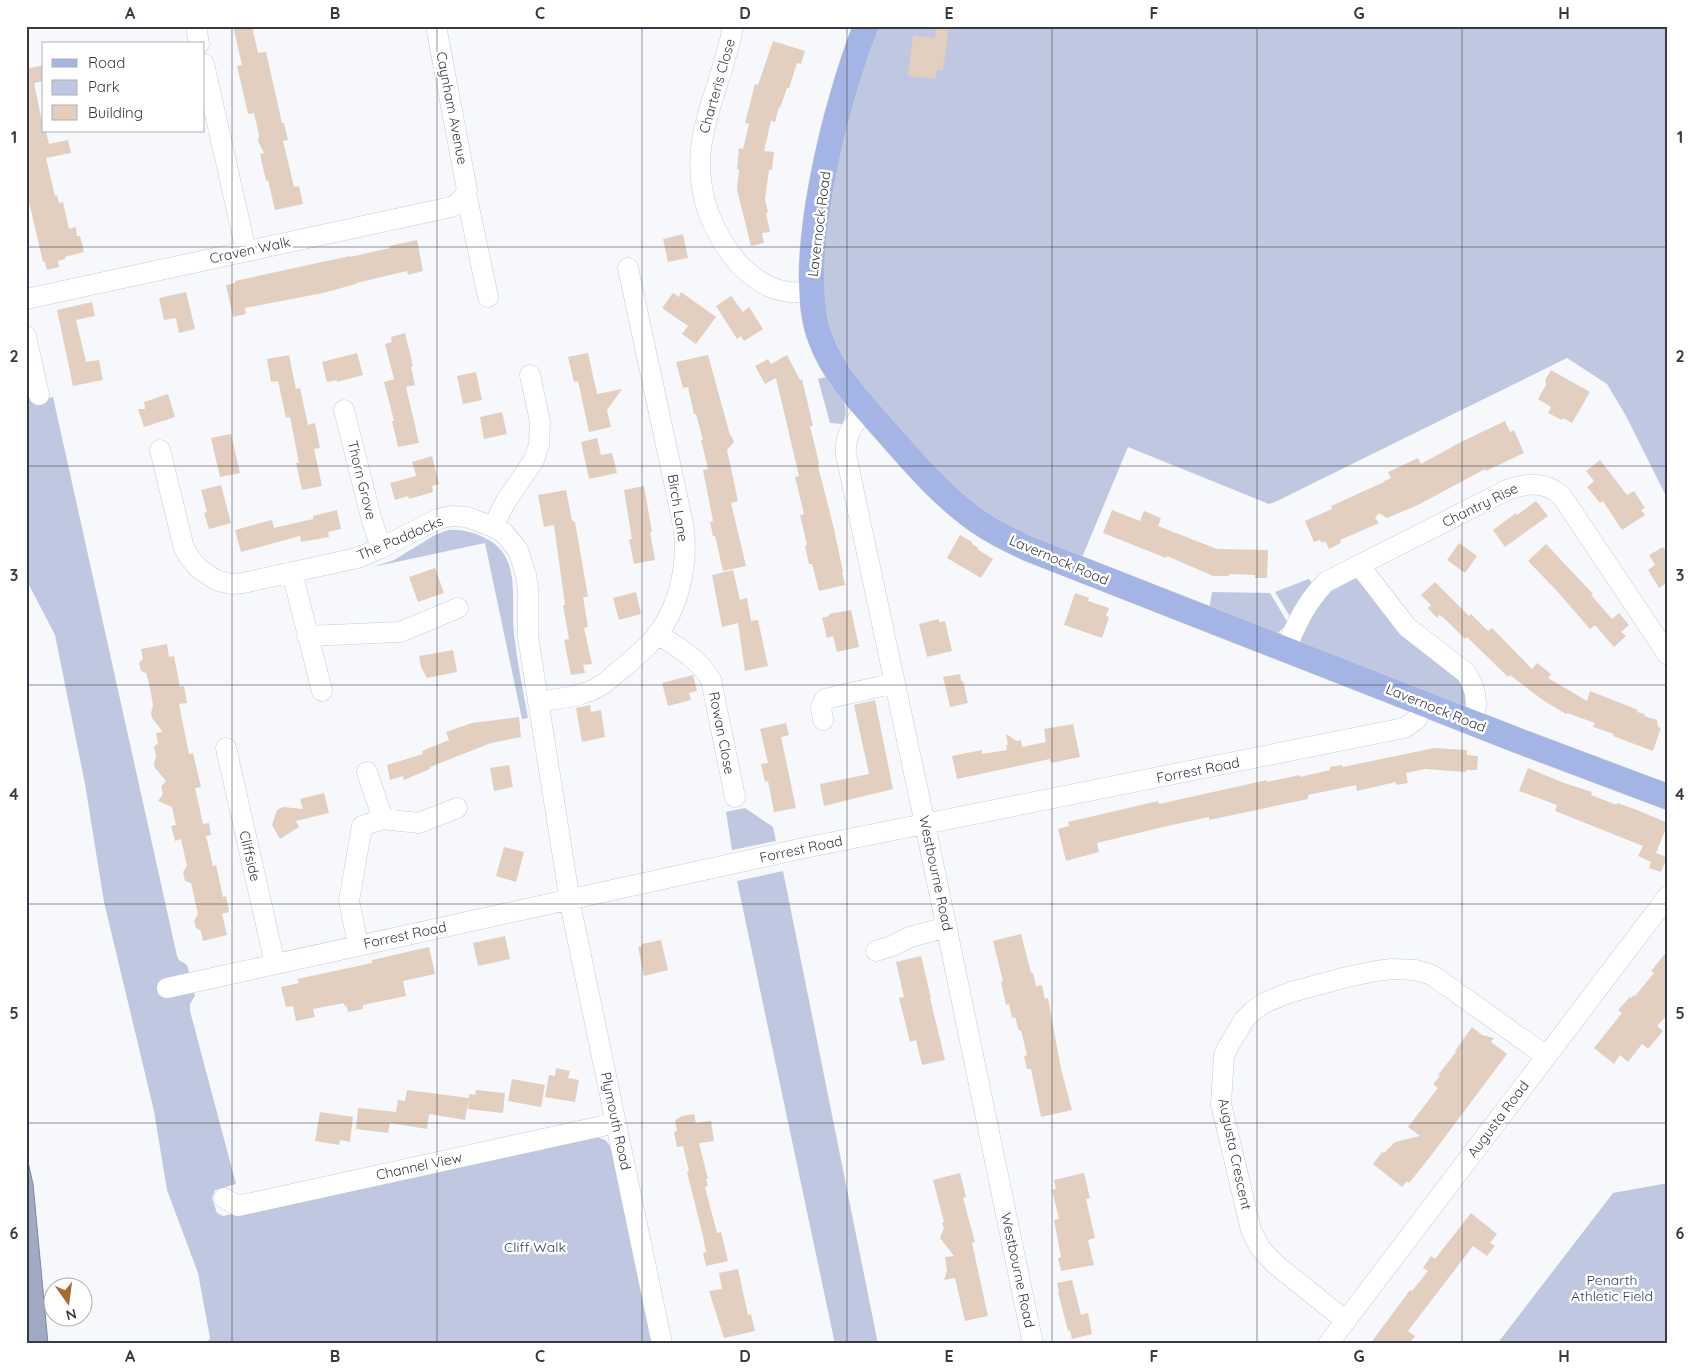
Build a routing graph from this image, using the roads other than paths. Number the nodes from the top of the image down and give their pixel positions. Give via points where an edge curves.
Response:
1 (196, 26) edge
2 (436, 26) edge
3 (734, 26) edge
4 (866, 26) edge
5 (199, 42) edge
6 (205, 68) edge
7 (467, 191) junction
8 (246, 251) junction
9 (628, 268) dead end
10 (812, 292) junction
11 (488, 298) dead end
12 (26, 299) edge
13 (26, 336) edge
14 (530, 374) dead end
15 (39, 395) dead end
16 (866, 409) junction
17 (344, 410) dead end
18 (160, 450) dead end
19 (493, 527) junction
20 (382, 548) junction
21 (1359, 564) junction
22 (292, 572) junction
23 (458, 608) dead end
24 (657, 634) junction
25 (307, 636) junction
26 (1286, 649) junction
27 (1668, 655) edge
28 (895, 683) junction
29 (322, 691) dead end
30 (538, 702) junction
31 (1424, 703) junction
32 (823, 720) dead end
33 (1472, 722) junction
34 (226, 748) dead end
35 (367, 772) dead end
36 (735, 796) dead end
37 (1668, 797) edge
38 (457, 808) dead end
39 (383, 819) junction
40 (925, 824) junction
41 (1668, 896) edge
42 (570, 898) junction
43 (947, 928) junction
44 (358, 945) junction
45 (876, 951) dead end
46 (275, 964) junction
47 (167, 988) dead end
48 (1546, 1056) junction
49 (616, 1123) junction
50 (224, 1198) dead end
51 (1346, 1321) junction
52 (662, 1344) edge
53 (1033, 1344) edge
54 (1328, 1344) edge

1 - 5 street
2 - 7 street, Caynham Avenue
3 - 10 street, Charteris Close via 705,122 699,162 703,196 723,245 744,269 765,286 776,290 801,294
4 - 10 main road, Lavernock Road via 827,158 816,224
6 - 8 street
7 - 8 street, Craven Walk via 459,203 451,207
7 - 11 street, Caynham Avenue
8 - 12 street, Craven Walk
9 - 24 street, Birch Lane via 685,537 678,591
10 - 16 main road, Lavernock Road via 821,341 838,373
13 - 15 street
14 - 19 street via 540,421 539,445 534,460
16 - 26 main road, Lavernock Road via 934,485 986,527 1029,549
16 - 28 street, Westbourne Road via 849,432 845,447
17 - 20 street, Thorn Grove
18 - 22 street, The Paddocks via 184,548 198,568 216,580 231,584
19 - 20 street, The Paddocks via 467,517 452,516 438,519
19 - 30 street, The Paddocks via 512,542 523,562 528,589 528,637
20 - 22 street, The Paddocks via 357,558
21 - 26 street, Chantry Rise via 1326,582 1317,591
21 - 27 street, Chantry Rise via 1507,490 1523,484 1546,486 1561,495
21 - 33 street via 1407,627 1466,673 1475,699 1476,713
22 - 25 street
23 - 25 street via 400,632
24 - 30 street, Birch Lane via 597,689
24 - 36 street, Rowan Close via 694,659 711,680
25 - 29 street
26 - 31 main road, Lavernock Road
28 - 32 street via 825,699 821,706
28 - 40 street, Westbourne Road
30 - 42 street, The Paddocks
31 - 33 main road, Lavernock Road
31 - 40 street, Forrest Road via 1416,720 1404,728
33 - 37 main road, Lavernock Road
34 - 46 street, Cliffside
35 - 39 street
38 - 39 street via 420,823
39 - 44 street via 362,826 349,901
40 - 42 street, Forrest Road
40 - 43 street, Westbourne Road
41 - 48 street, Augusta Road
42 - 44 street, Forrest Road
42 - 49 street, Plymouth Road
43 - 45 street
43 - 53 street, Westbourne Road
44 - 46 street, Forrest Road
46 - 47 street, Forrest Road
48 - 51 street, Augusta Road
48 - 51 street, Augusta Crescent via 1432,975 1416,970 1376,970 1291,992 1264,1003 1244,1020 1224,1055 1222,1104 1251,1230 1260,1248 1275,1264
49 - 50 street, Channel View via 238,1206
49 - 52 street, Plymouth Road
51 - 54 street, Augusta Road

